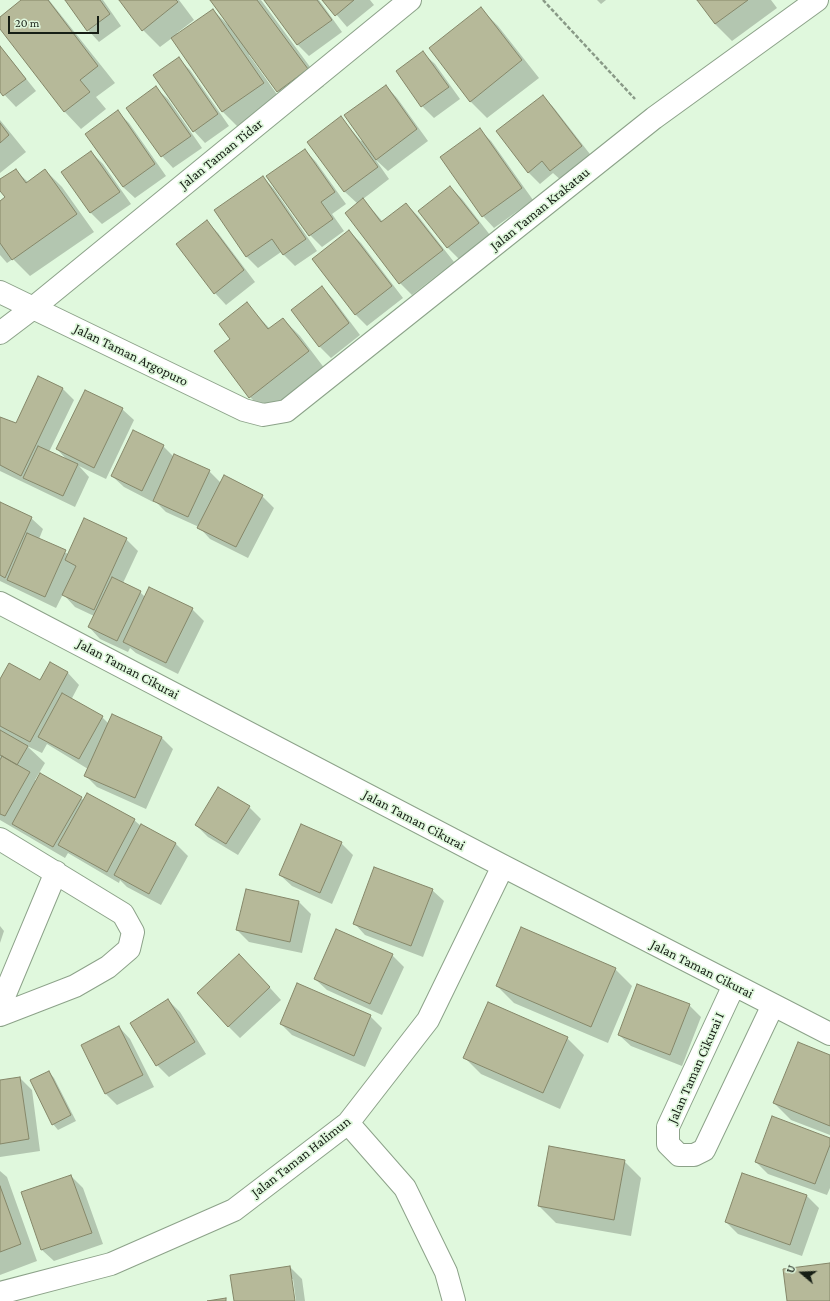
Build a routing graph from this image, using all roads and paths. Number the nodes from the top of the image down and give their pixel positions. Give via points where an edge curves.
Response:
1 (410, 0) edge
2 (543, 0) edge
3 (817, 0) edge
4 (654, 118) junction
5 (0, 292) edge
6 (33, 308) junction
7 (0, 333) edge
8 (263, 415) joint
9 (0, 603) edge
10 (0, 839) edge
11 (503, 866) junction
12 (56, 872) junction
13 (734, 985) junction
14 (773, 1005) junction
15 (0, 1006) edge
16 (0, 1015) edge
17 (830, 1034) edge
18 (348, 1123) junction
19 (0, 1293) edge
20 (454, 1301) edge

1 - 6 street, Jalan Taman Tidar
2 - 4 path
3 - 4 street, Jalan Taman Krakatau
4 - 8 street, Jalan Taman Krakatau via 286,411
5 - 6 street, Jalan Taman Argopuro
6 - 7 street, Jalan Taman Tidar
6 - 8 street, Jalan Taman Argopuro via 244,410
9 - 11 street, Jalan Taman Cikurai
10 - 12 street
11 - 13 street, Jalan Taman Cikurai
11 - 18 street, Jalan Taman Halimun via 428,1020
12 - 15 street
12 - 16 street via 123,914 133,932 129,949 108,967 76,986
13 - 14 street, Jalan Taman Cikurai
13 - 14 street, Jalan Taman Cikurai I via 668,1127 668,1144 678,1155 694,1155 704,1150
14 - 17 street, Jalan Taman Cikurai
18 - 19 street, Jalan Taman Halimun via 234,1210 111,1264
18 - 20 street via 405,1188 446,1272

